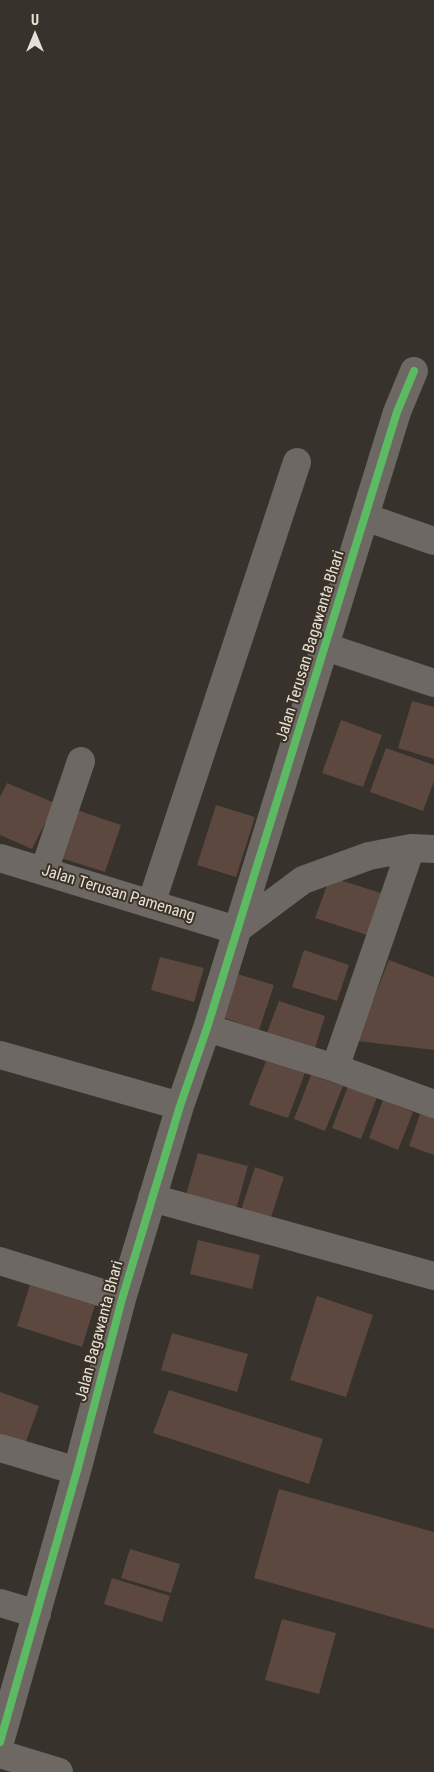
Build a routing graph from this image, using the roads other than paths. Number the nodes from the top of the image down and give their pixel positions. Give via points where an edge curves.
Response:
1 (427, 371) edge
2 (297, 462) dead end
3 (365, 517) junction
4 (434, 541) edge
5 (326, 646) junction
6 (434, 683) edge
7 (80, 761) dead end
8 (423, 849) edge
9 (0, 858) edge
10 (44, 871) junction
11 (151, 904) junction
12 (236, 930) junction
13 (208, 1028) junction
14 (0, 1055) edge
15 (335, 1068) junction
16 (434, 1104) edge
17 (180, 1106) junction
18 (152, 1198) junction
19 (0, 1261) edge
20 (434, 1276) edge
21 (122, 1299) junction
22 (0, 1448) edge
23 (77, 1471) junction
24 (0, 1603) edge
25 (36, 1614) junction
26 (0, 1742) edge
27 (0, 1754) edge
28 (59, 1772) edge

1 - 3 street, Jalan Terusan Bagawanta Bhari via 397,412
2 - 11 street
3 - 4 street
3 - 5 street, Jalan Terusan Bagawanta Bhari
5 - 6 street
5 - 12 street, Jalan Terusan Bagawanta Bhari
7 - 10 street
8 - 12 street via 369,856 304,880
8 - 15 street
9 - 10 street, Jalan Terusan Pamenang
10 - 11 street, Jalan Terusan Pamenang
11 - 12 street, Jalan Terusan Pamenang
12 - 13 street, Jalan Bagawanta Bhari
13 - 15 street
13 - 17 street, Jalan Bagawanta Bhari
14 - 17 street
15 - 16 street
17 - 18 street, Jalan Bagawanta Bhari
18 - 20 street
18 - 21 street, Jalan Bagawanta Bhari
19 - 21 street
21 - 23 street, Jalan Bagawanta Bhari
22 - 23 street
23 - 25 street, Jalan Bagawanta Bhari
24 - 25 street
25 - 26 street, Jalan Bagawanta Bhari
27 - 28 street

